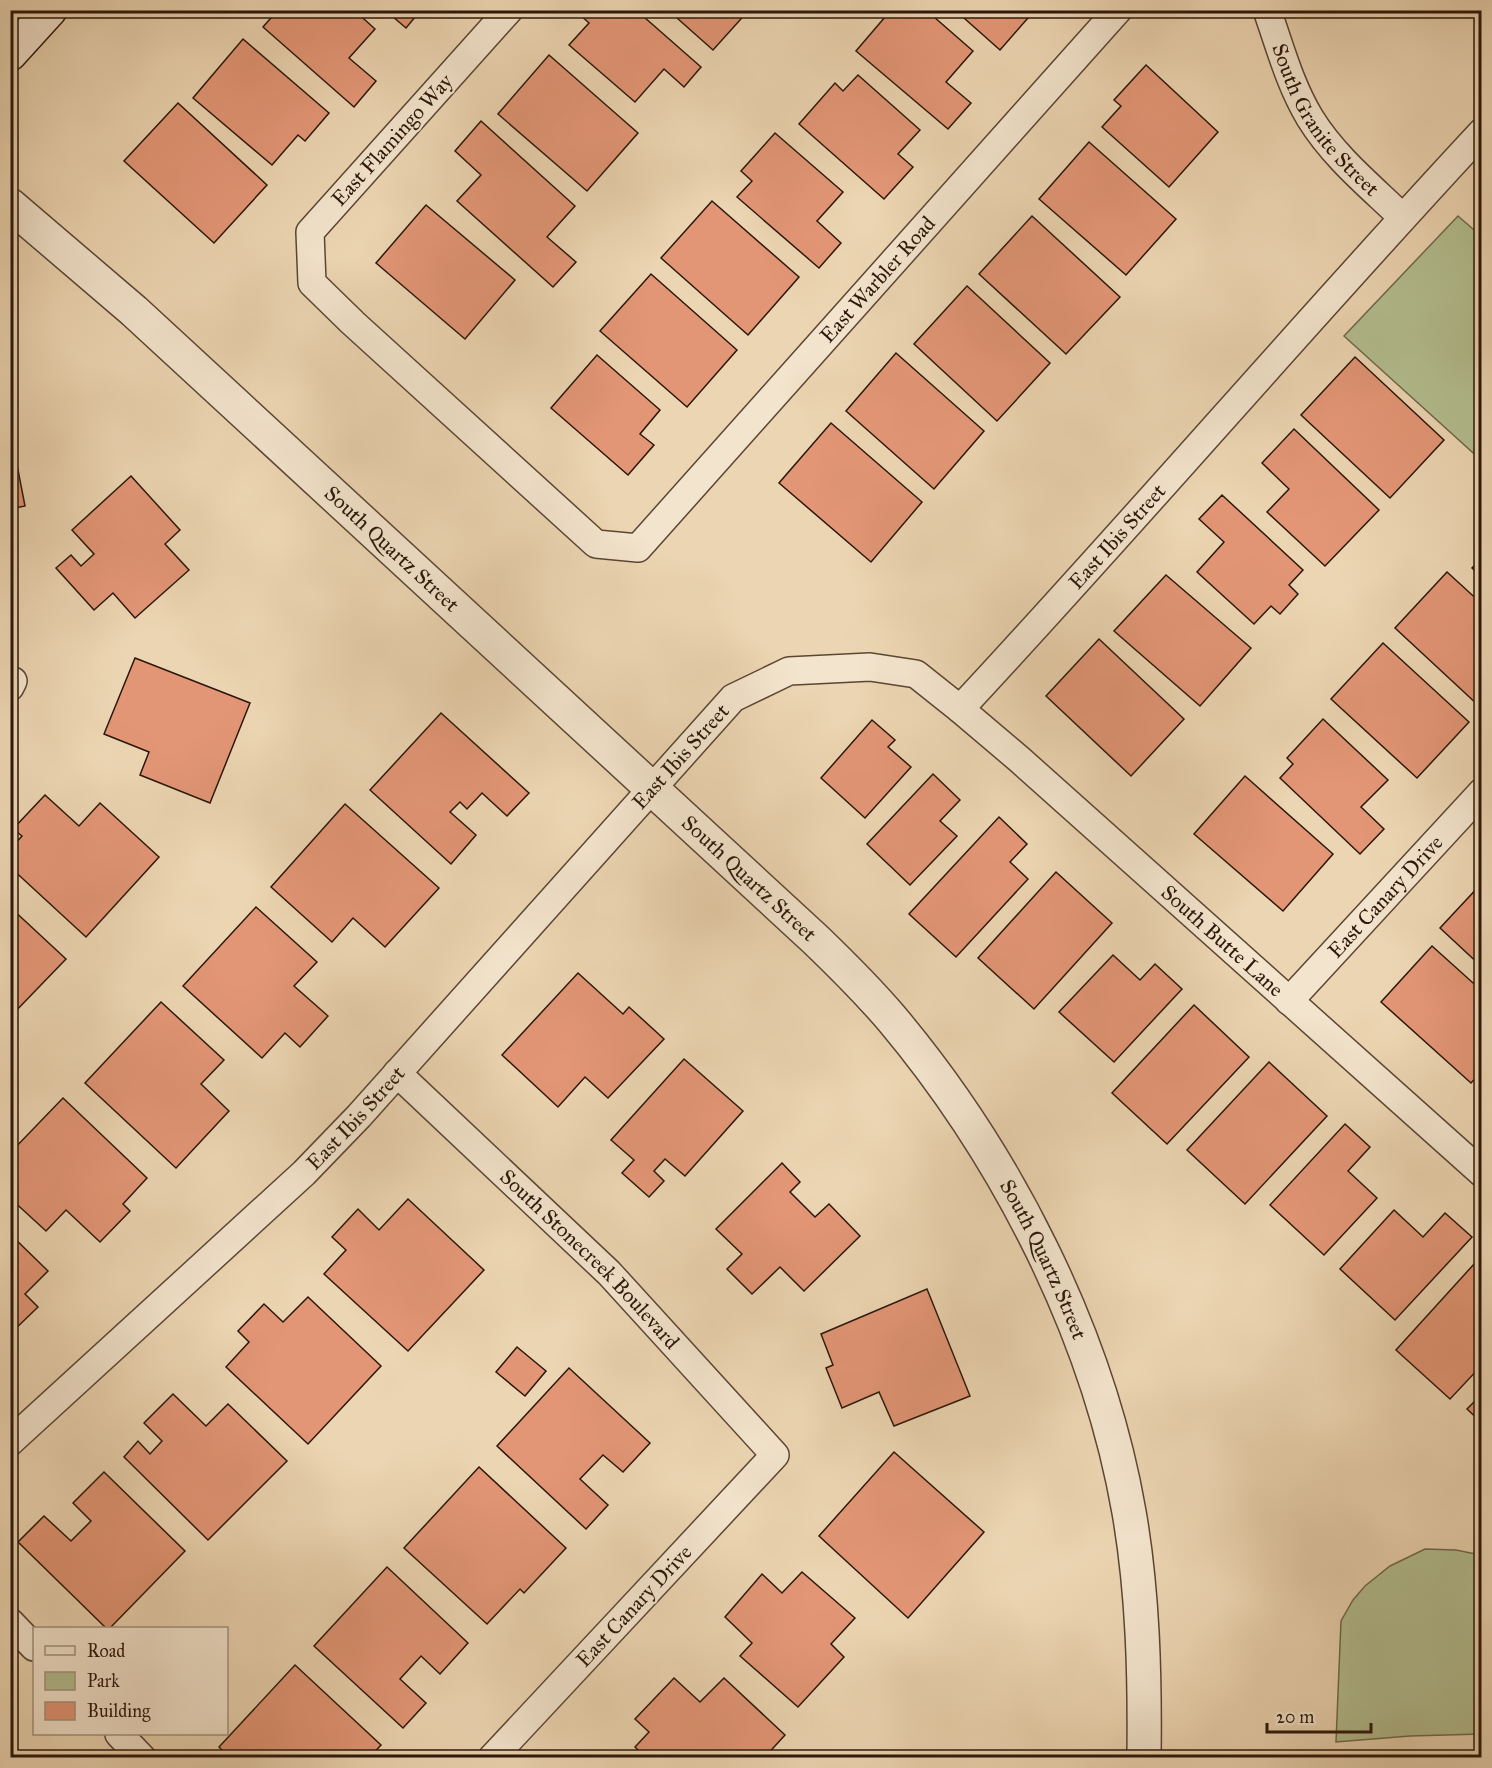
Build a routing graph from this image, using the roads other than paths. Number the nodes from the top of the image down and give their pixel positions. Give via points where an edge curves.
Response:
1 (50, 10) edge
2 (508, 10) edge
3 (1118, 10) edge
4 (1267, 10) edge
5 (10, 54) edge
6 (1482, 132) edge
7 (10, 205) edge
8 (1402, 217) junction
9 (638, 548) joint
10 (960, 709) junction
11 (652, 789) junction
12 (1482, 792) edge
13 (1289, 1000) junction
14 (397, 1073) junction
15 (1482, 1173) edge
16 (10, 1442) edge
17 (775, 1455) joint
18 (10, 1622) edge
19 (33, 1646) edge
20 (120, 1735) edge
21 (142, 1758) edge
22 (492, 1758) edge
23 (1144, 1758) edge

1 - 5 street
2 - 9 street, East Flamingo Way via 310,232 312,283 596,544
3 - 9 street, East Warbler Road
4 - 8 street, South Granite Street via 1292,84 1311,119 1341,158
6 - 8 street, East Ibis Street
7 - 11 street, South Quartz Street via 134,311
8 - 10 street, East Ibis Street
10 - 11 street, East Ibis Street via 916,674 870,667 789,671 733,698
10 - 13 street, South Butte Lane
11 - 14 street, East Ibis Street
11 - 23 street, South Quartz Street via 816,940 891,1017 982,1142 1047,1259 1102,1403 1129,1512 1143,1649
12 - 13 street, East Canary Drive
13 - 15 street, South Butte Lane
14 - 16 street, East Ibis Street via 304,1173
14 - 17 street, South Stonecreek Boulevard via 609,1273
17 - 22 street, East Canary Drive
18 - 19 street
20 - 21 street

